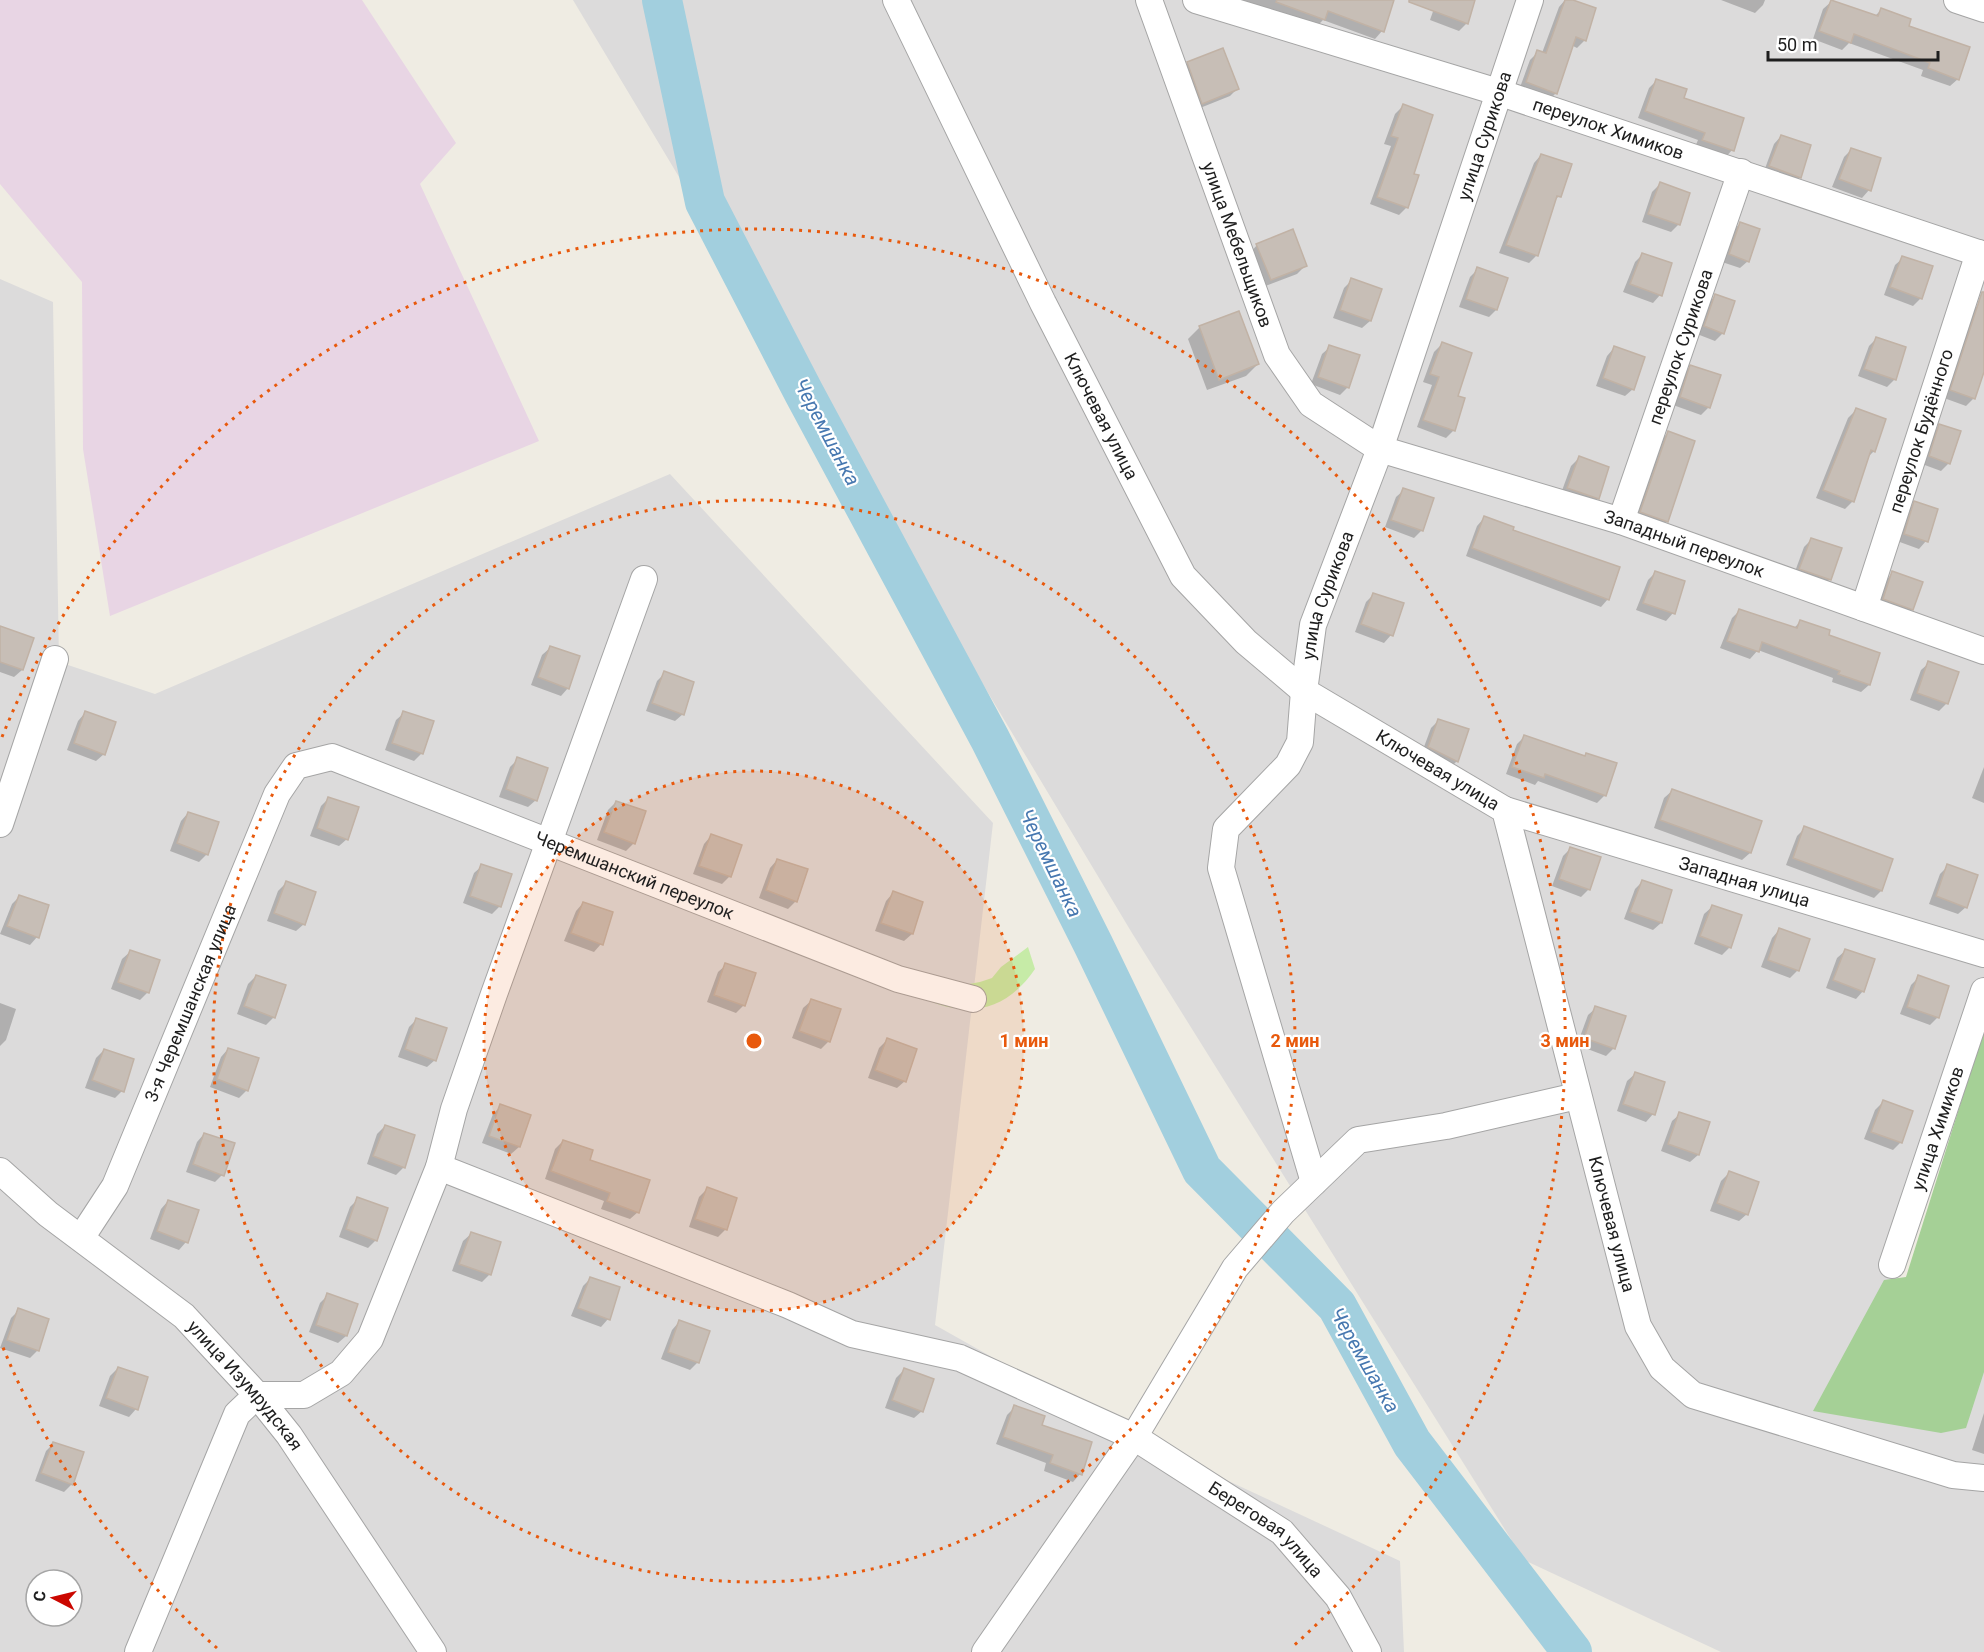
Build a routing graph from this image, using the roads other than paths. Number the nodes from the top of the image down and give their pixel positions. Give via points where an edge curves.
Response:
1 (896, 0) edge
2 (1149, 0) edge
3 (1196, 0) edge
4 (1530, 0) edge
5 (1957, 0) edge
6 (1984, 9) edge
7 (1501, 93) junction
8 (1741, 172) junction
9 (1981, 254) edge
10 (1380, 449) junction
11 (1621, 521) junction
12 (644, 579) dead end
13 (1864, 608) junction
14 (1984, 651) edge
15 (55, 659) dead end
16 (1304, 691) junction
17 (296, 766) joint
18 (1505, 810) junction
19 (0, 824) edge
20 (549, 842) junction
21 (1984, 954) edge
22 (1984, 991) edge
23 (973, 999) dead end
24 (1577, 1096) junction
25 (439, 1167) junction
26 (0, 1172) edge
27 (1314, 1182) junction
28 (81, 1238) junction
29 (1892, 1265) dead end
30 (257, 1395) junction
31 (1134, 1437) junction
32 (1984, 1478) edge
33 (138, 1652) edge
34 (433, 1652) edge
35 (985, 1652) edge
36 (1368, 1652) edge

1 - 16 street, Ключевая улица via 1043,303 1183,576 1246,642
2 - 10 street, улица Мебельщиков via 1277,355 1311,404
3 - 7 street, переулок Химиков
4 - 7 street, улица Сурикова
5 - 6 street
7 - 8 street, переулок Химиков
7 - 10 street, улица Сурикова
8 - 9 street, переулок Химиков
8 - 11 street, переулок Сурикова
9 - 13 street, переулок Будённого
10 - 11 street, Западный переулок
10 - 16 street, улица Сурикова via 1313,625
11 - 13 street, Западный переулок
12 - 20 street
13 - 14 street, Западный переулок
15 - 19 street
16 - 18 street, Ключевая улица
16 - 27 street, улица Сурикова via 1300,742 1288,765 1226,830 1221,868
17 - 20 street, Черемшанский переулок via 332,757
17 - 28 street, 3-я Черемшанская улица via 277,795 116,1186
18 - 21 street, Западная улица
18 - 24 street, Ключевая улица
20 - 23 street, Черемшанский переулок via 898,979
20 - 25 street via 454,1109
22 - 29 street, улица Химиков
24 - 27 street via 1446,1126 1358,1140
24 - 32 street, Ключевая улица via 1638,1326 1662,1368 1693,1395 1953,1475
25 - 30 street via 370,1339 341,1373 304,1395
25 - 31 street, Береговая улица via 852,1334 960,1358
26 - 28 street, улица Изумрудская
27 - 31 street via 1235,1268
28 - 30 street, улица Изумрудская via 184,1316
30 - 33 street via 237,1413
30 - 34 street, улица Изумрудская via 289,1435
31 - 35 street
31 - 36 street, Береговая улица via 1282,1532 1338,1597

